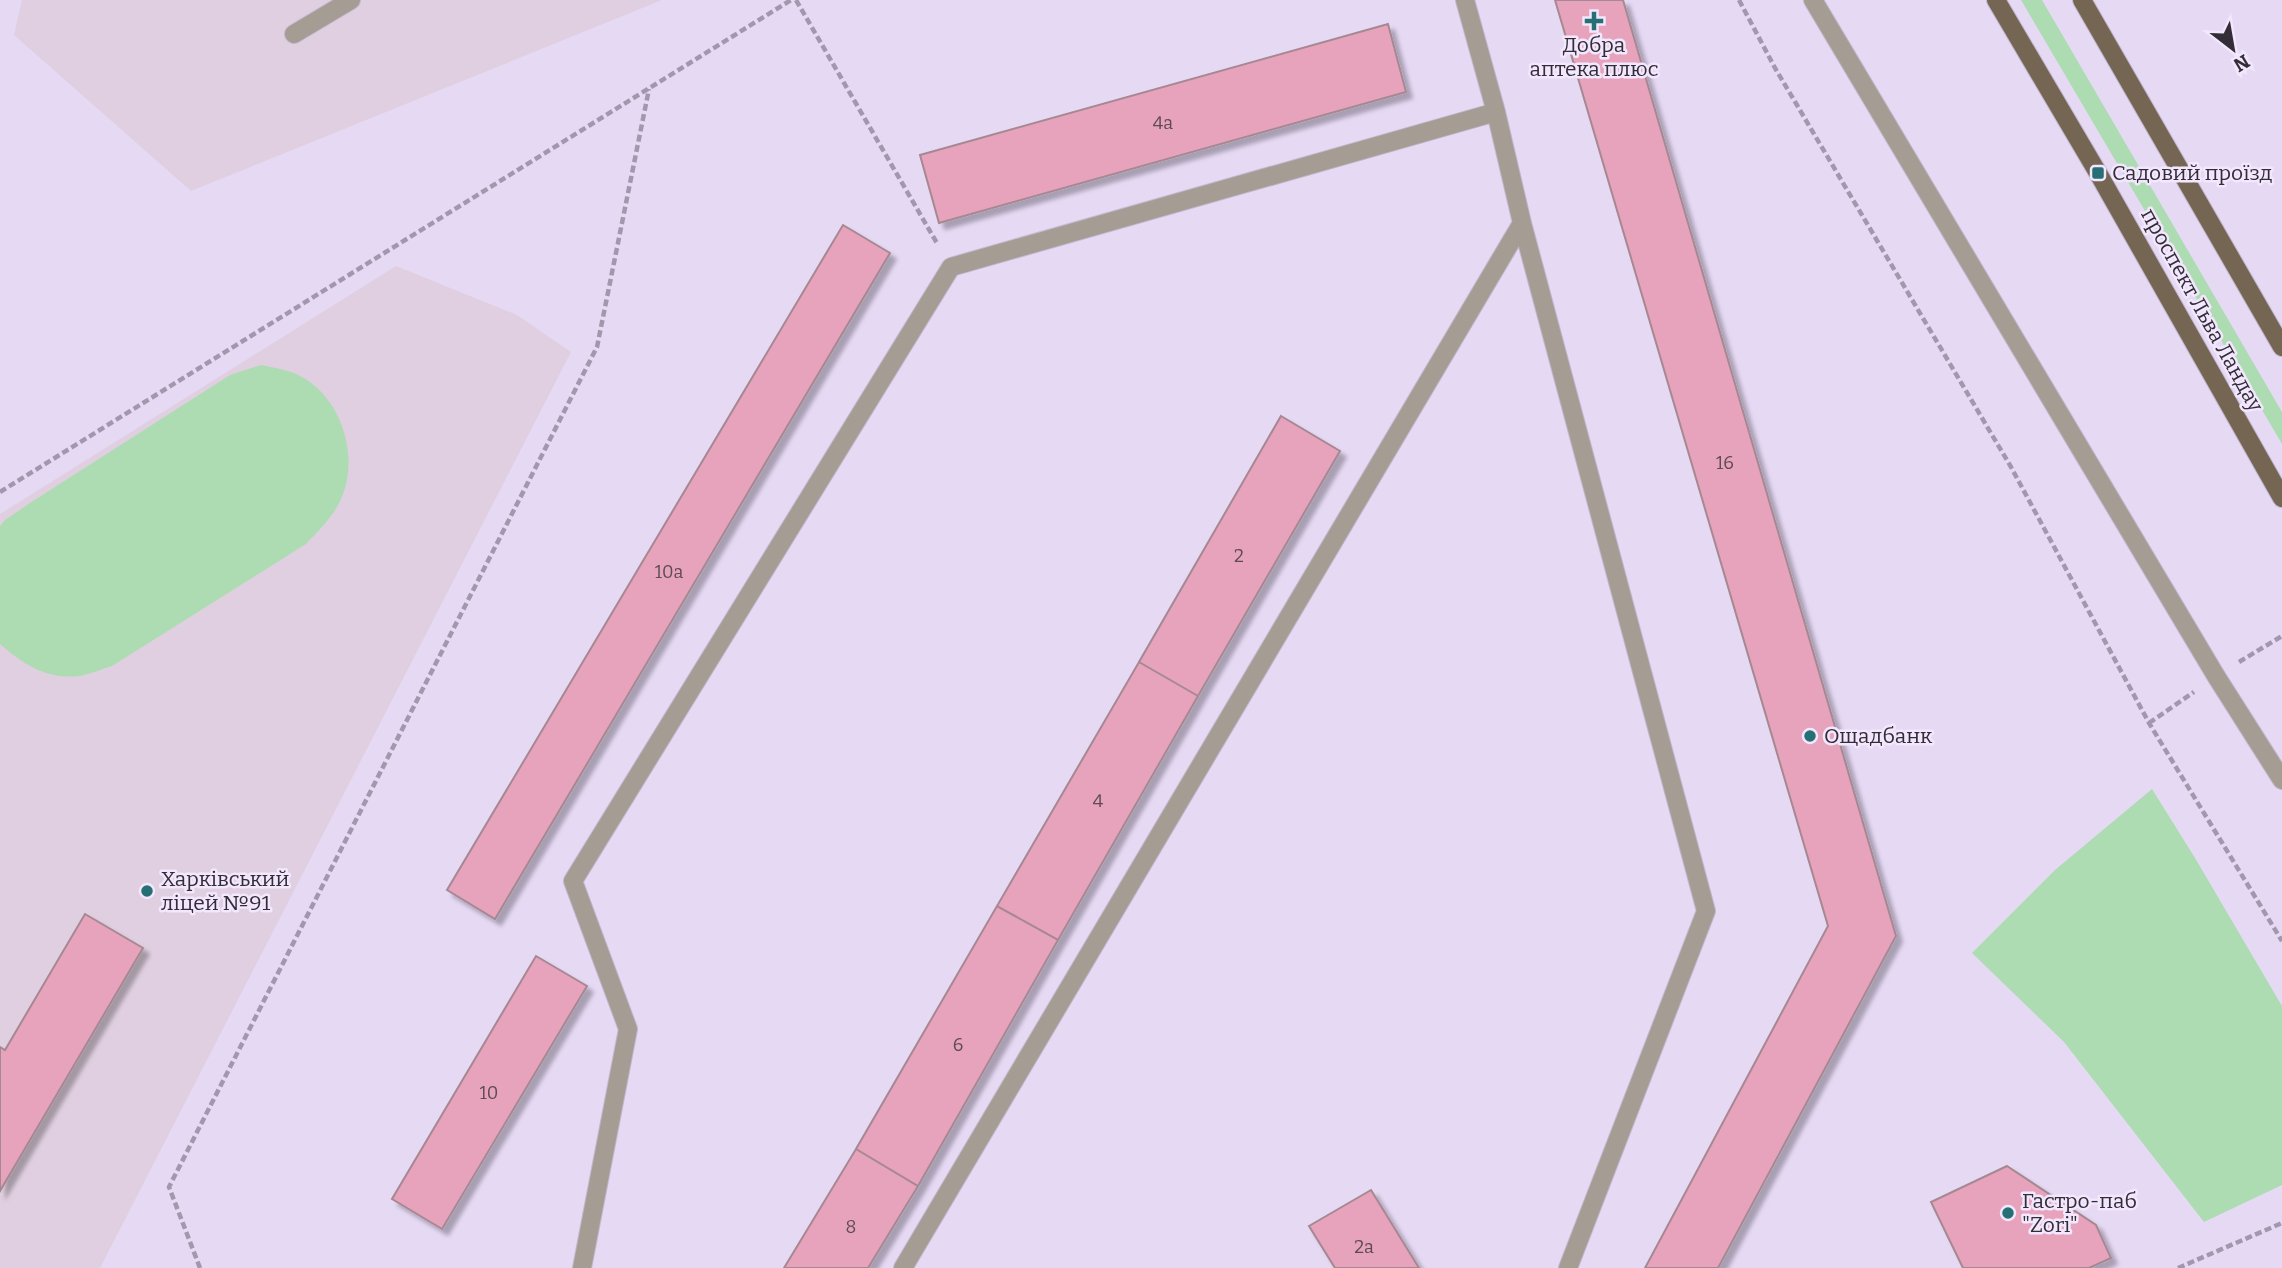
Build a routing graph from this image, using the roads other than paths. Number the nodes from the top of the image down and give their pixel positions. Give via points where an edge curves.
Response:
1 (351, 0) edge
2 (1465, 0) edge
3 (1813, 0) edge
4 (1996, 0) edge
5 (2082, 0) edge
6 (294, 34) dead end
7 (1496, 112) junction
8 (1522, 223) junction
9 (2282, 347) edge
10 (2282, 498) edge
11 (2282, 780) edge
12 (582, 1268) edge
13 (903, 1268) edge
14 (1568, 1268) edge

1 - 6 lane
2 - 7 lane
3 - 11 lane
4 - 10 main road, проспект Льва Ландау
5 - 9 main road
7 - 8 lane
7 - 12 lane via 951,267 573,881 628,1029
8 - 13 lane
8 - 14 lane via 1706,911

